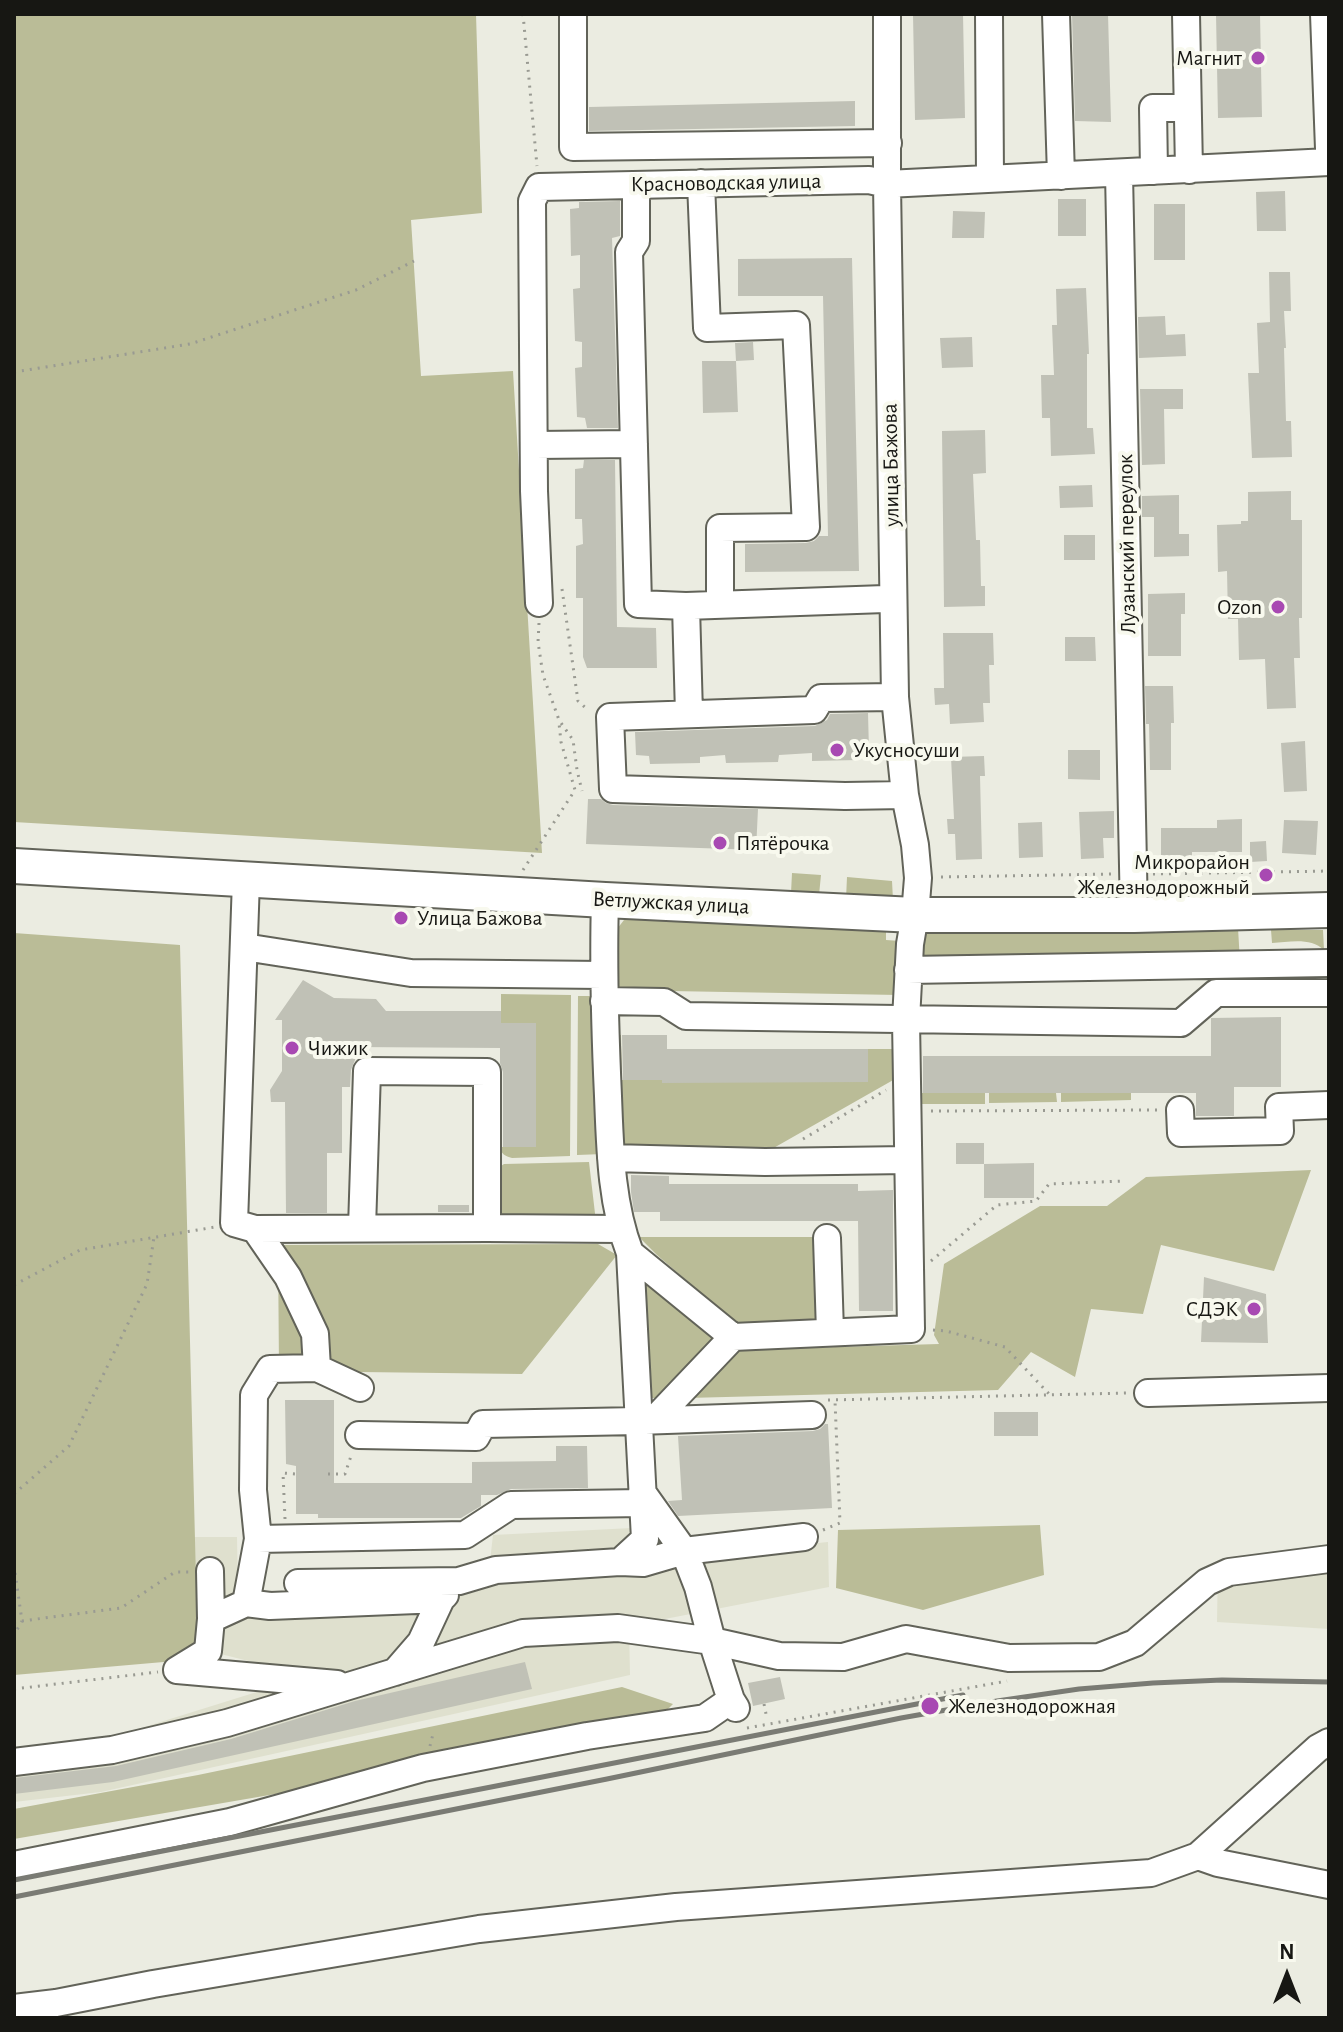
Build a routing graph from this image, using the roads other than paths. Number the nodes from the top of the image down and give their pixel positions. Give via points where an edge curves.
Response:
1 (573, 14) edge
2 (887, 14) edge
3 (989, 14) edge
4 (1056, 14) edge
5 (1186, 14) edge
6 (1324, 14) edge
7 (1327, 64) edge
8 (1187, 108) junction
9 (888, 143) junction
10 (1329, 149) edge
11 (1329, 162) edge
12 (1189, 170) junction
13 (1154, 171) junction
14 (1119, 173) junction
15 (1061, 176) junction
16 (990, 178) junction
17 (701, 183) junction
18 (887, 184) junction
19 (636, 186) junction
20 (634, 444) junction
21 (535, 445) junction
22 (893, 597) junction
23 (539, 603) road end
24 (720, 604) junction
25 (686, 606) junction
26 (895, 697) junction
27 (689, 714) junction
28 (905, 795) junction
29 (14, 866) edge
30 (246, 880) junction
31 (605, 900) junction
32 (1329, 910) edge
33 (915, 915) junction
34 (1134, 915) junction
35 (244, 947) junction
36 (1329, 963) edge
37 (908, 970) junction
38 (603, 975) junction
39 (1329, 993) edge
40 (604, 1001) junction
41 (906, 1020) junction
42 (1329, 1105) edge
43 (1180, 1110) road end
44 (611, 1158) junction
45 (907, 1160) junction
46 (245, 1226) junction
47 (362, 1228) junction
48 (487, 1228) junction
49 (827, 1238) dead end
50 (625, 1241) junction
51 (830, 1332) junction
52 (733, 1337) junction
53 (317, 1368) junction
54 (360, 1388) dead end
55 (1329, 1388) edge
56 (1148, 1393) road end
57 (816, 1408) road end
58 (646, 1421) junction
59 (359, 1435) road end
60 (642, 1497) junction
61 (804, 1537) road end
62 (258, 1539) junction
63 (684, 1551) junction
64 (1329, 1559) edge
65 (620, 1562) junction
66 (210, 1571) dead end
67 (298, 1583) dead end
68 (450, 1590) junction
69 (246, 1603) junction
70 (211, 1619) junction
71 (712, 1641) junction
72 (395, 1672) junction
73 (353, 1685) junction
74 (1329, 1742) edge
75 (14, 1762) edge
76 (1198, 1856) junction
77 (14, 1865) edge
78 (1329, 1885) edge
79 (14, 2008) edge
80 (48, 2011) edge

1 - 9 street via 573,147
2 - 9 street, улица Бажова
3 - 16 street
4 - 15 street
5 - 8 street
6 - 7 street
7 - 10 street
8 - 12 street
8 - 13 street via 1153,108
9 - 18 street, улица Бажова
11 - 12 street, Красноводская улица
12 - 13 street, Красноводская улица
13 - 14 street, Красноводская улица
14 - 15 street, Красноводская улица
14 - 34 street, Лузанский переулок
15 - 16 street, Красноводская улица
16 - 18 street, Красноводская улица
17 - 18 street, Красноводская улица
17 - 19 street, Красноводская улица
17 - 24 street via 707,328 796,325 806,527 720,528
18 - 22 street, улица Бажова
19 - 20 street via 636,241 629,252
19 - 21 street, Красноводская улица via 539,187 532,201
20 - 21 street
20 - 25 street via 638,604
21 - 23 street
22 - 24 street
22 - 26 street, улица Бажова
24 - 25 street
25 - 27 street
26 - 27 street via 821,698 814,710
26 - 28 street, улица Бажова
27 - 28 street via 610,717 613,789
28 - 33 street, улица Бажова via 918,878
29 - 30 main road, Ветлужская улица
30 - 31 main road, Ветлужская улица
30 - 35 street
31 - 33 main road, Ветлужская улица
31 - 38 street
32 - 34 main road, Ветлужская улица
33 - 34 main road, Ветлужская улица
33 - 37 street, улица Бажова
35 - 38 street via 411,973
35 - 46 street
36 - 37 street
37 - 41 street, улица Бажова
38 - 40 street
39 - 41 street via 1216,993 1181,1023
40 - 41 street via 664,1002 686,1016
40 - 44 street
41 - 45 street, улица Бажова
42 - 43 street via 1279,1107 1280,1131 1181,1133
44 - 45 street
44 - 50 street
45 - 51 street, улица Бажова via 911,1329
46 - 47 street
46 - 53 street via 288,1277 315,1334
47 - 48 street
47 - 48 street via 367,1071 487,1072
48 - 50 street
49 - 51 street
50 - 52 street
50 - 58 street
51 - 52 street
52 - 58 street
53 - 54 street
53 - 62 street via 270,1369 254,1395
55 - 56 street
57 - 58 street
58 - 59 street via 483,1424 476,1437
58 - 60 street
60 - 62 street via 511,1505 465,1535
60 - 63 street
60 - 65 street via 645,1539
61 - 63 street
62 - 69 street
63 - 65 street via 643,1563
63 - 71 street
64 - 71 street via 1229,1572 1207,1582 1135,1643 1099,1657 1009,1658 906,1639 843,1657 779,1656
65 - 68 street via 496,1570
66 - 70 street
67 - 68 street
68 - 69 street via 270,1606
68 - 72 street via 421,1642
69 - 70 street
70 - 73 street via 208,1651 177,1670
71 - 72 street via 618,1628 523,1633
71 - 77 street via 736,1712 423,1768 230,1822
72 - 73 street
73 - 75 street via 112,1750
74 - 76 street
76 - 78 street
76 - 80 street via 1151,1873 676,1907 479,1929 153,1984
79 - 80 street

